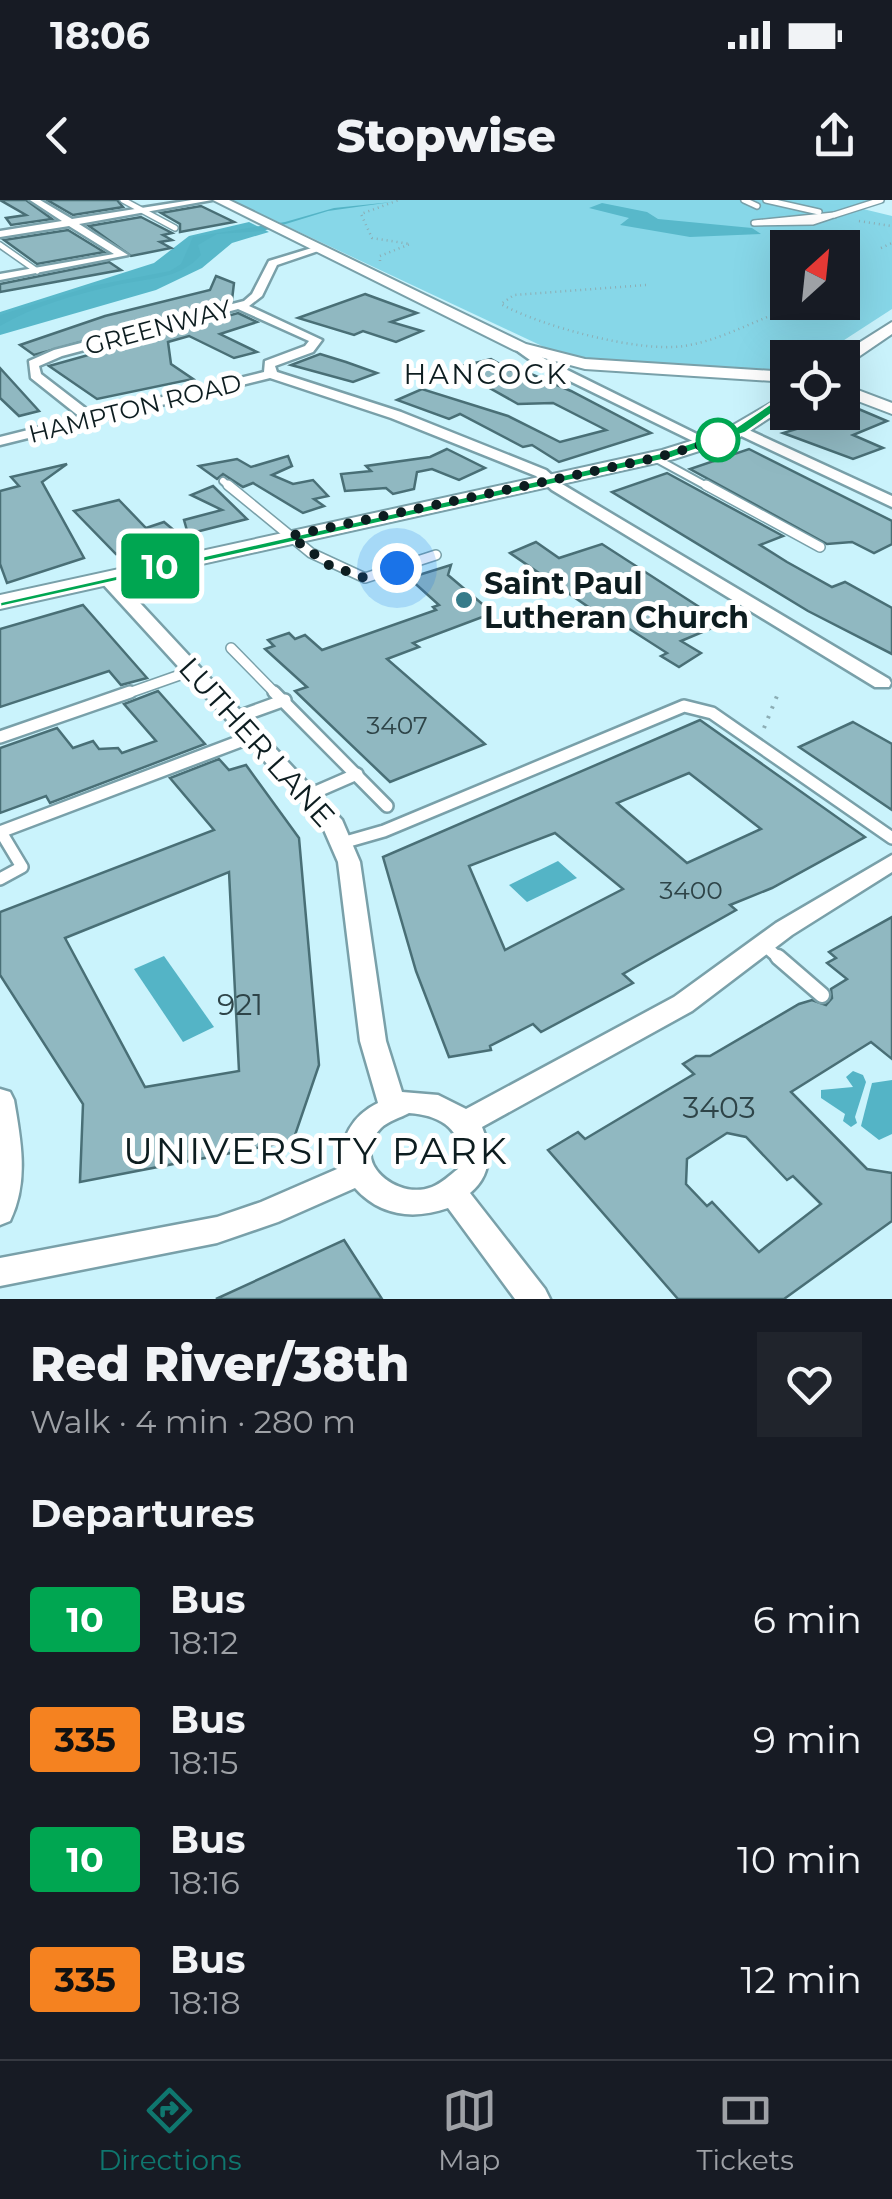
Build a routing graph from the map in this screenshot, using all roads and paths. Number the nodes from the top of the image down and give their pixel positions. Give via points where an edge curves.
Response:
1 (34, 200) edge
2 (123, 200) edge
3 (208, 200) edge
4 (219, 200) edge
5 (744, 200) edge
6 (766, 200) edge
7 (882, 200) edge
8 (395, 202) edge
9 (757, 206) dead end
10 (142, 211) junction
11 (834, 215) junction
12 (69, 222) junction
13 (175, 228) dead end
14 (0, 234) edge
15 (892, 243) edge
16 (0, 244) edge
17 (881, 248) dead end
18 (320, 249) junction
19 (384, 264) dead end
20 (37, 271) junction
21 (0, 278) edge
22 (646, 285) dead end
23 (240, 306) junction
24 (770, 316) edge
25 (889, 333) edge
26 (860, 350) edge
27 (581, 370) junction
28 (271, 374) junction
29 (770, 376) edge
30 (860, 396) edge
31 (892, 409) edge
32 (770, 410) edge
33 (91, 419) junction
34 (740, 430) junction
35 (0, 441) edge
36 (708, 443) junction
37 (655, 458) junction
38 (549, 480) junction
39 (223, 481) dead end
40 (892, 502) edge
41 (290, 536) junction
42 (820, 546) dead end
43 (436, 555) dead end
44 (107, 578) junction
45 (0, 602) edge
46 (232, 648) dead end
47 (194, 670) junction
48 (882, 682) dead end
49 (777, 696) dead end
50 (285, 700) junction
51 (238, 717) junction
52 (255, 736) junction
53 (0, 737) edge
54 (747, 737) junction
55 (358, 774) junction
56 (310, 794) junction
57 (387, 806) dead end
58 (0, 832) edge
59 (892, 838) edge
60 (342, 843) junction
61 (892, 862) edge
62 (0, 878) edge
63 (764, 945) junction
64 (822, 994) dead end
65 (0, 1100) edge
66 (392, 1106) junction
67 (465, 1123) junction
68 (359, 1173) junction
69 (452, 1193) junction
70 (0, 1212) edge
71 (0, 1272) edge
72 (534, 1299) edge

1 - 12 street
2 - 10 lane
3 - 10 street
4 - 18 street
5 - 9 lane
6 - 11 lane
7 - 11 lane
8 - 19 path via 360,218 372,238 410,244 380,256
10 - 12 street
10 - 13 lane
11 - 11 lane via 794,216 754,224 795,224
12 - 14 street
12 - 20 street via 122,255
15 - 17 path
16 - 20 lane
18 - 23 street, GREENWAY via 273,263 257,296
18 - 27 street
20 - 21 street
22 - 24 path via 514,296 501,304 548,324 664,348 708,340
23 - 28 street via 316,340 310,349 269,364
23 - 33 street, GREENWAY via 34,364 35,375
25 - 26 street
27 - 29 street
27 - 36 street
28 - 33 street, HAMPTON ROAD
28 - 38 street via 424,426
30 - 31 street
32 - 34 street
33 - 35 street, HAMPTON ROAD
34 - 36 street
34 - 40 street
36 - 37 street
37 - 38 street
37 - 42 lane
38 - 41 street
38 - 48 street
39 - 41 lane
41 - 43 lane via 329,565 365,578
41 - 44 street
44 - 45 street
44 - 47 street, LUTHER LANE
46 - 50 lane
47 - 51 street, LUTHER LANE
47 - 53 lane
49 - 54 path via 764,729
50 - 51 lane
50 - 55 lane
51 - 52 street, LUTHER LANE
52 - 56 street, LUTHER LANE
52 - 58 lane
54 - 59 lane
54 - 60 lane via 712,713 674,708
55 - 56 lane
55 - 57 lane
56 - 60 street, LUTHER LANE
58 - 62 lane via 22,868
60 - 66 street, LUTHER LANE via 374,1041
61 - 63 street
63 - 64 lane
63 - 67 street via 634,1033
65 - 70 street via 10,1160
66 - 67 street via 443,1106
66 - 68 street via 360,1130 354,1147
67 - 69 street via 476,1160
68 - 69 street via 377,1194 396,1202 428,1203
68 - 71 street via 217,1230
69 - 72 street

